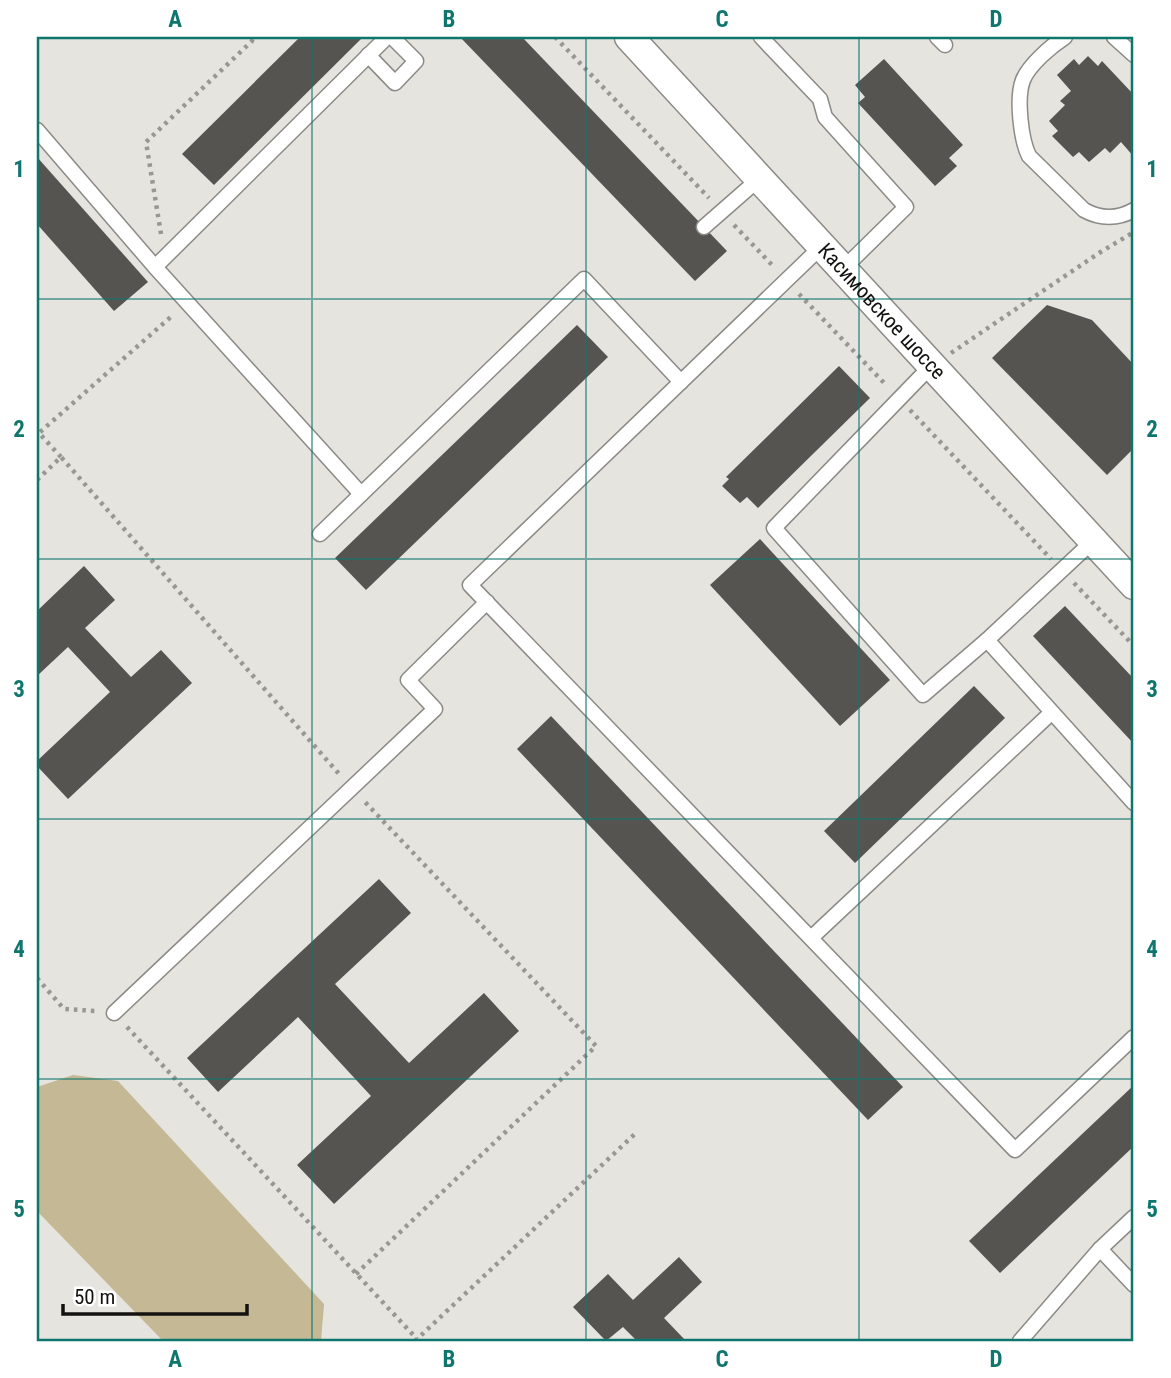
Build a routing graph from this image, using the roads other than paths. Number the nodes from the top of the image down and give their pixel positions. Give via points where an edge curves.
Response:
1 (389, 37) edge
2 (629, 37) edge
3 (761, 37) edge
4 (1065, 37) edge
5 (1114, 37) edge
6 (368, 55) junction
7 (1134, 55) edge
8 (37, 130) edge
9 (760, 178) junction
10 (1134, 210) edge
11 (704, 227) dead end
12 (822, 246) junction
13 (160, 262) junction
14 (842, 269) junction
15 (932, 365) junction
16 (681, 382) junction
17 (361, 494) junction
18 (320, 534) dead end
19 (1093, 541) junction
20 (1134, 585) edge
21 (487, 602) junction
22 (987, 640) junction
23 (1051, 713) junction
24 (1134, 803) edge
25 (811, 938) junction
26 (114, 1013) road end
27 (1134, 1037) edge
28 (1134, 1217) edge
29 (1100, 1249) junction
30 (1134, 1286) edge
31 (1020, 1341) edge

1 - 6 lane
1 - 6 lane via 416,61 395,83
2 - 9 street, Касимовское шоссе
3 - 14 lane via 820,99 825,117 906,207
4 - 10 lane via 1023,80 1024,146 1056,183 1094,216 1105,218
5 - 7 lane
6 - 13 lane
8 - 13 lane
9 - 11 lane
9 - 12 street, Касимовское шоссе
12 - 14 street, Касимовское шоссе
12 - 16 lane
13 - 17 lane via 187,302
14 - 15 street, Касимовское шоссе
15 - 19 street, Касимовское шоссе
15 - 22 lane via 774,528 923,695
16 - 17 lane via 584,279
16 - 21 lane via 470,585
17 - 18 lane
19 - 20 street, Касимовское шоссе
19 - 22 lane
21 - 25 lane
21 - 26 lane via 408,680 435,709
22 - 23 lane
23 - 24 lane
23 - 25 lane
25 - 27 lane via 1015,1150
28 - 29 lane
29 - 30 lane
29 - 31 lane

